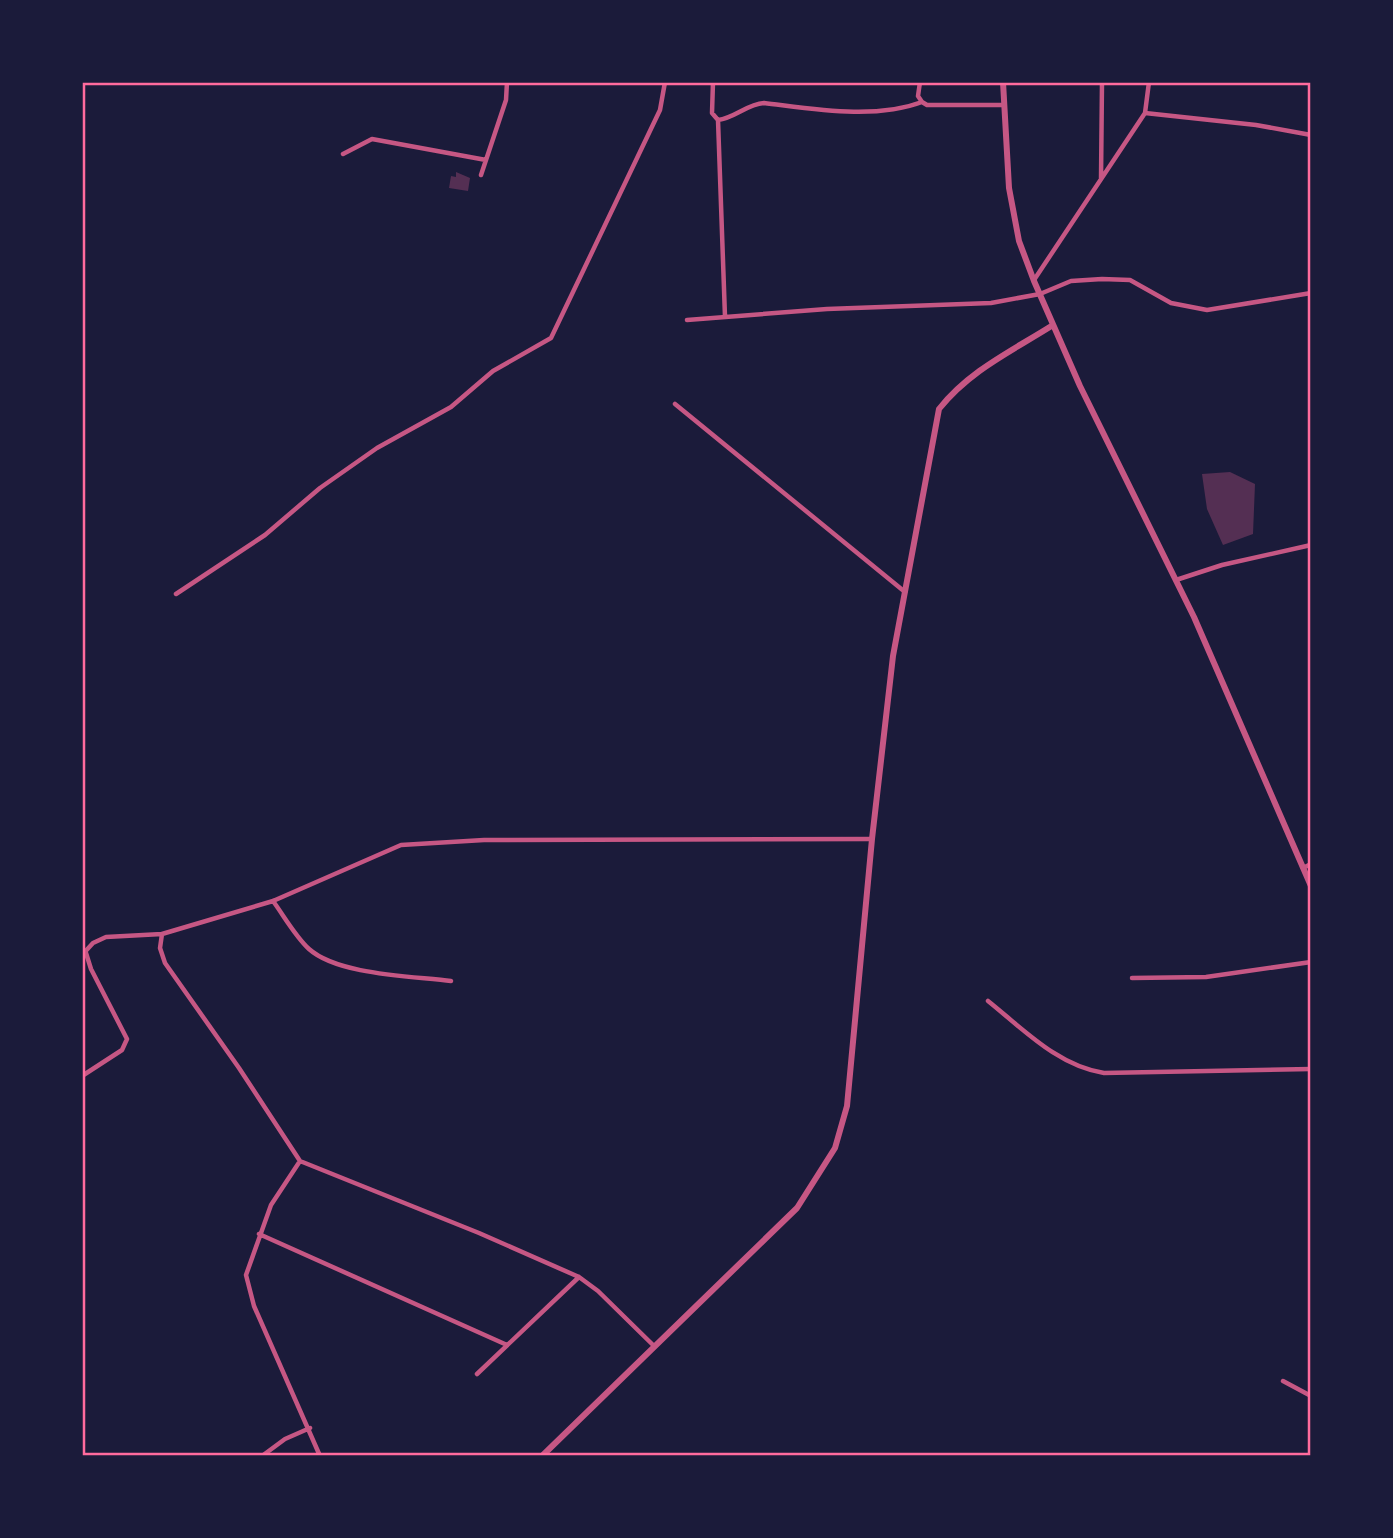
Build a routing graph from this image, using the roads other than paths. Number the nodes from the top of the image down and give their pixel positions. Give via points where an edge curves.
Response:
1 (507, 82) edge
2 (665, 82) edge
3 (713, 82) edge
4 (920, 82) edge
5 (1003, 82) edge
6 (1102, 82) edge
7 (1149, 82) edge
8 (922, 102) junction
9 (1004, 105) junction
10 (1146, 113) junction
11 (718, 120) junction
12 (1311, 135) edge
13 (343, 155) dead end
14 (486, 160) junction
15 (481, 175) dead end
16 (1101, 180) junction
17 (1034, 281) junction
18 (1311, 293) edge
19 (1040, 294) junction
20 (725, 317) junction
21 (687, 320) dead end
22 (1052, 325) junction
23 (675, 404) dead end
24 (1311, 545) edge
25 (1176, 580) junction
26 (905, 592) junction
27 (176, 594) dead end
28 (872, 839) junction
29 (1311, 864) edge
30 (1303, 868) junction
31 (1311, 886) edge
32 (272, 901) junction
33 (162, 934) junction
34 (84, 954) edge
35 (1311, 962) edge
36 (1132, 978) dead end
37 (451, 981) dead end
38 (988, 1001) dead end
39 (1311, 1069) edge
40 (82, 1076) edge
41 (300, 1161) junction
42 (259, 1234) junction
43 (579, 1278) junction
44 (508, 1345) junction
45 (653, 1345) junction
46 (477, 1374) dead end
47 (1283, 1381) dead end
48 (1311, 1396) edge
49 (310, 1428) junction
50 (262, 1456) edge
51 (320, 1456) edge
52 (542, 1456) edge

1 - 14 street via 506,100
2 - 27 street via 660,110 551,338 493,371 451,407 377,448 265,535
3 - 11 street via 712,113
4 - 8 street
5 - 9 street
6 - 16 street
7 - 10 street
8 - 9 street via 927,106
8 - 11 street via 871,111 764,103
9 - 17 street via 1009,188 1019,241
10 - 12 street
10 - 16 street
11 - 20 street
13 - 14 street via 372,139
14 - 15 street
16 - 17 street
17 - 19 street
18 - 19 street via 1207,310 1171,303 1130,280 1071,281
19 - 20 street via 991,303
19 - 22 street
20 - 21 street
22 - 25 street
22 - 26 street via 984,366 956,387 939,408
23 - 26 street
24 - 25 street
25 - 30 street
26 - 28 street
28 - 32 street via 484,840 401,845
28 - 45 street via 847,1105 835,1149 797,1208
29 - 30 street
30 - 31 street
32 - 33 street
32 - 37 street via 308,948 326,960
33 - 34 street via 106,937
33 - 41 street via 165,963
34 - 40 street via 127,1039 122,1050
35 - 36 street via 1206,977
38 - 39 street via 1056,1055 1084,1070
41 - 42 street via 271,1205
41 - 43 street
42 - 44 street
42 - 49 street via 246,1275 254,1306
43 - 44 street
43 - 45 street
44 - 46 street
45 - 52 street
47 - 48 street
49 - 50 street
49 - 51 street

